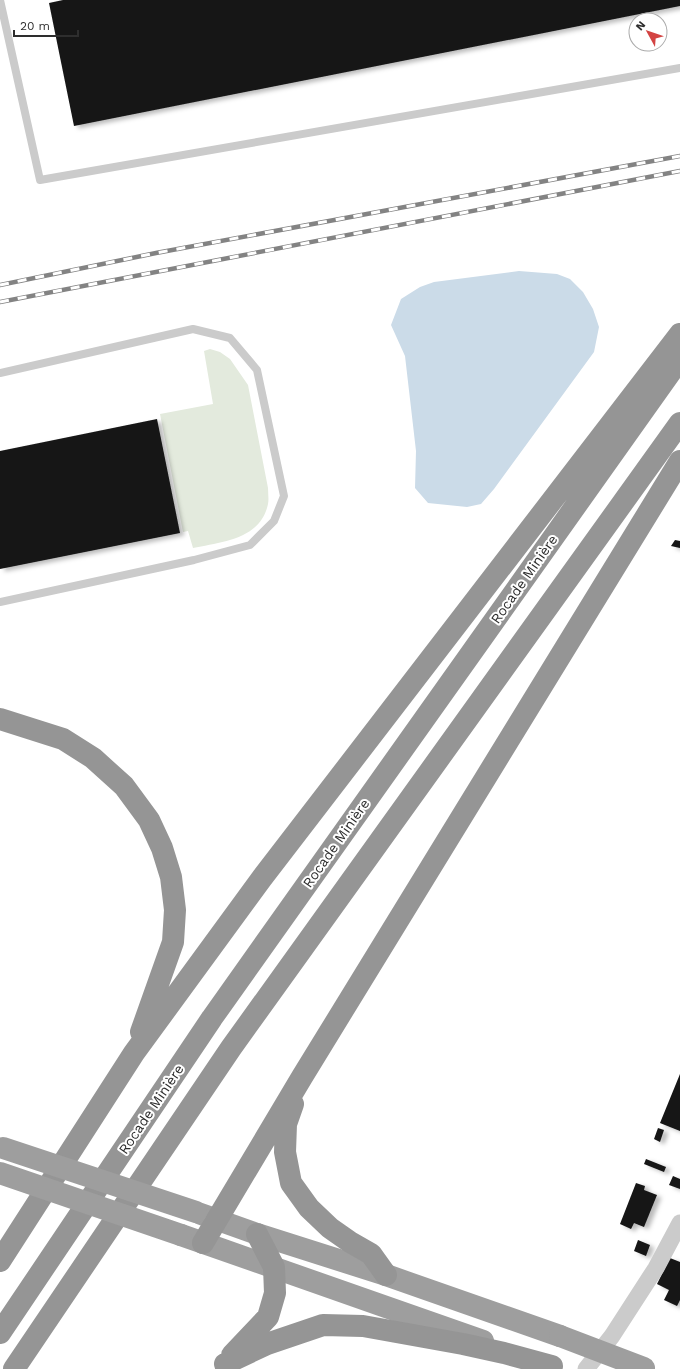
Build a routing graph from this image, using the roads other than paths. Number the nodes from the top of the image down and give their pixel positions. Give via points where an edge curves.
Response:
1 (0, 0) edge
2 (680, 68) edge
3 (680, 334) edge
4 (680, 359) edge
5 (0, 373) edge
6 (680, 423) edge
7 (680, 461) edge
8 (0, 602) edge
9 (0, 719) edge
10 (134, 1053) junction
11 (302, 1077) junction
12 (2, 1148) edge
13 (0, 1173) edge
14 (217, 1219) junction
15 (680, 1223) edge
16 (257, 1234) junction
17 (203, 1242) junction
18 (0, 1260) edge
19 (274, 1267) junction
20 (386, 1275) junction
21 (0, 1333) edge
22 (222, 1366) edge
23 (557, 1367) edge
24 (14, 1369) edge
25 (586, 1369) edge
26 (645, 1369) edge

1 - 2 lane via 40,180
3 - 10 highway via 267,872
4 - 21 highway, Rocade Minière via 212,1018
5 - 8 lane via 193,329 230,338 257,370 284,496 274,520 250,545 194,560
6 - 24 highway via 231,1048
7 - 11 highway
9 - 10 highway via 63,739 93,758 124,786 149,820 162,848 171,877 175,910 173,942
10 - 18 highway
11 - 14 highway
11 - 20 highway via 286,1124 285,1152 291,1183 309,1208 330,1228 371,1254
12 - 14 highway, bridge
13 - 17 highway, bridge
14 - 16 highway
14 - 17 highway
15 - 25 street via 656,1268 612,1336
16 - 19 highway
16 - 20 highway
17 - 19 highway
19 - 22 highway via 275,1293 268,1317
19 - 23 highway
20 - 26 highway, bridge via 560,1336
22 - 23 highway via 267,1344 323,1325 363,1326 463,1344

